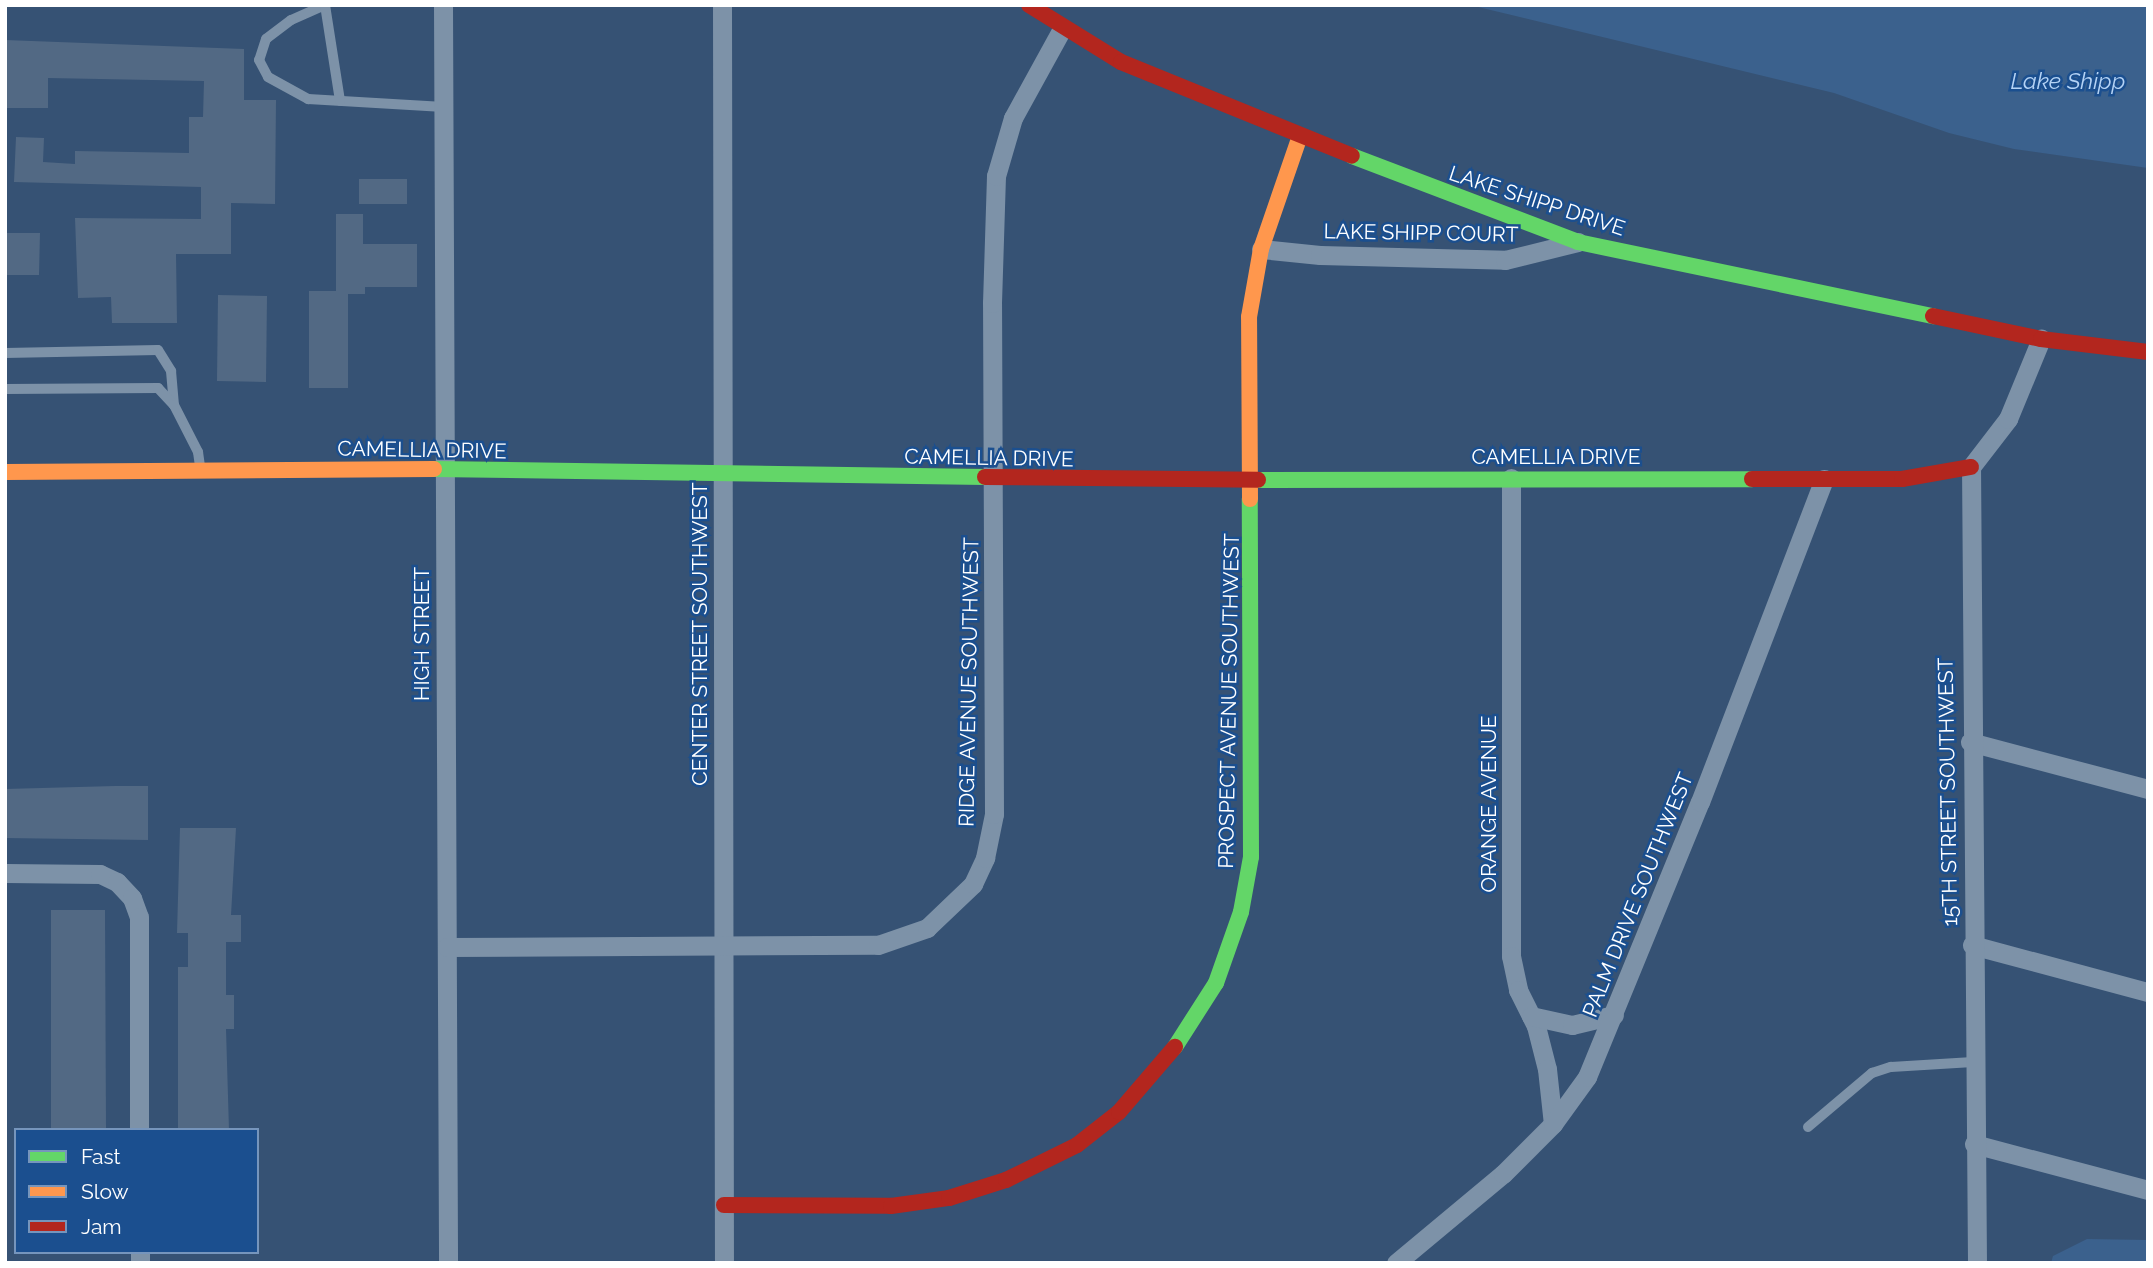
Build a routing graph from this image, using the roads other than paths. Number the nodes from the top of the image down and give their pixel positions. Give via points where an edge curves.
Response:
1 (325, 5) edge
2 (443, 5) edge
3 (722, 5) edge
4 (1029, 5) edge
5 (1062, 29) junction
6 (340, 101) junction
7 (444, 107) junction
8 (1300, 136) junction
9 (1578, 242) junction
10 (1261, 249) junction
11 (2041, 339) junction
12 (2148, 352) edge
13 (5, 353) edge
14 (5, 389) edge
15 (174, 405) junction
16 (1971, 467) junction
17 (445, 469) junction
18 (201, 471) junction
19 (5, 472) edge
20 (722, 475) junction
21 (1511, 478) junction
22 (995, 479) junction
23 (1251, 479) junction
24 (1824, 479) junction
25 (1970, 742) junction
26 (2148, 789) edge
27 (5, 873) edge
28 (1972, 945) junction
29 (447, 947) junction
30 (724, 947) junction
31 (2148, 992) edge
32 (1614, 1015) junction
33 (1531, 1016) junction
34 (1973, 1062) junction
35 (1553, 1124) junction
36 (1808, 1127) dead end
37 (139, 1128) edge
38 (1974, 1144) junction
39 (2148, 1190) edge
40 (724, 1205) junction
41 (448, 1263) edge
42 (724, 1263) edge
43 (1396, 1263) edge
44 (1977, 1263) edge

1 - 6 lane
1 - 6 lane via 291,20 266,39 259,60 278,86 308,99
2 - 7 street, HIGH STREET
3 - 20 street, CENTER STREET SOUTHWEST
4 - 5 street, LAKE SHIPP DRIVE
5 - 8 street, LAKE SHIPP DRIVE via 1121,62
5 - 22 street, RIDGE AVENUE SOUTHWEST via 1013,118 996,176
6 - 7 lane
7 - 17 street, HIGH STREET
8 - 9 street, LAKE SHIPP DRIVE
8 - 10 street, PROSPECT AVENUE SOUTHWEST
9 - 10 street, LAKE SHIPP COURT via 1505,260 1320,256
9 - 11 street, LAKE SHIPP DRIVE
10 - 23 street, PROSPECT AVENUE SOUTHWEST via 1250,317
11 - 12 street, LAKE SHIPP DRIVE
11 - 16 street via 2016,405
13 - 15 lane via 158,350 171,371
14 - 15 lane via 158,388
15 - 18 lane via 198,452
16 - 24 street, CAMELLIA DRIVE via 1902,480
16 - 25 street, 15TH STREET SOUTHWEST
17 - 18 street, CAMELLIA DRIVE
17 - 20 street, CAMELLIA DRIVE
17 - 29 street, HIGH STREET
18 - 19 street, CAMELLIA DRIVE
20 - 22 street, CAMELLIA DRIVE
20 - 30 street, CENTER STREET SOUTHWEST
21 - 23 street, CAMELLIA DRIVE
21 - 24 street, CAMELLIA DRIVE
21 - 33 street, ORANGE AVENUE via 1511,956 1518,990
22 - 23 street, CAMELLIA DRIVE
22 - 30 street, RIDGE AVENUE SOUTHWEST via 994,814 985,858 973,884 927,928 892,943
23 - 40 street, PROSPECT AVENUE SOUTHWEST via 1251,857 1232,944 1190,1028 1162,1067 1100,1128 1006,1180 949,1198 891,1206
24 - 32 street, PALM DRIVE SOUTHWEST
25 - 26 street
25 - 28 street, 15TH STREET SOUTHWEST
27 - 37 street via 100,874 117,882 132,898 139,918
28 - 31 street
28 - 34 street, 15TH STREET SOUTHWEST
29 - 30 street, RIDGE AVENUE SOUTHWEST
29 - 41 street, HIGH STREET
30 - 40 street, CENTER STREET SOUTHWEST
32 - 33 street via 1572,1025
32 - 35 street, PALM DRIVE SOUTHWEST via 1587,1077
33 - 35 street, ORANGE AVENUE via 1547,1069
34 - 36 lane via 1891,1067 1872,1073
34 - 38 street, 15TH STREET SOUTHWEST
35 - 43 street, PALM DRIVE SOUTHWEST via 1503,1174
38 - 39 street
38 - 44 street, 15TH STREET SOUTHWEST
40 - 42 street, CENTER STREET SOUTHWEST

